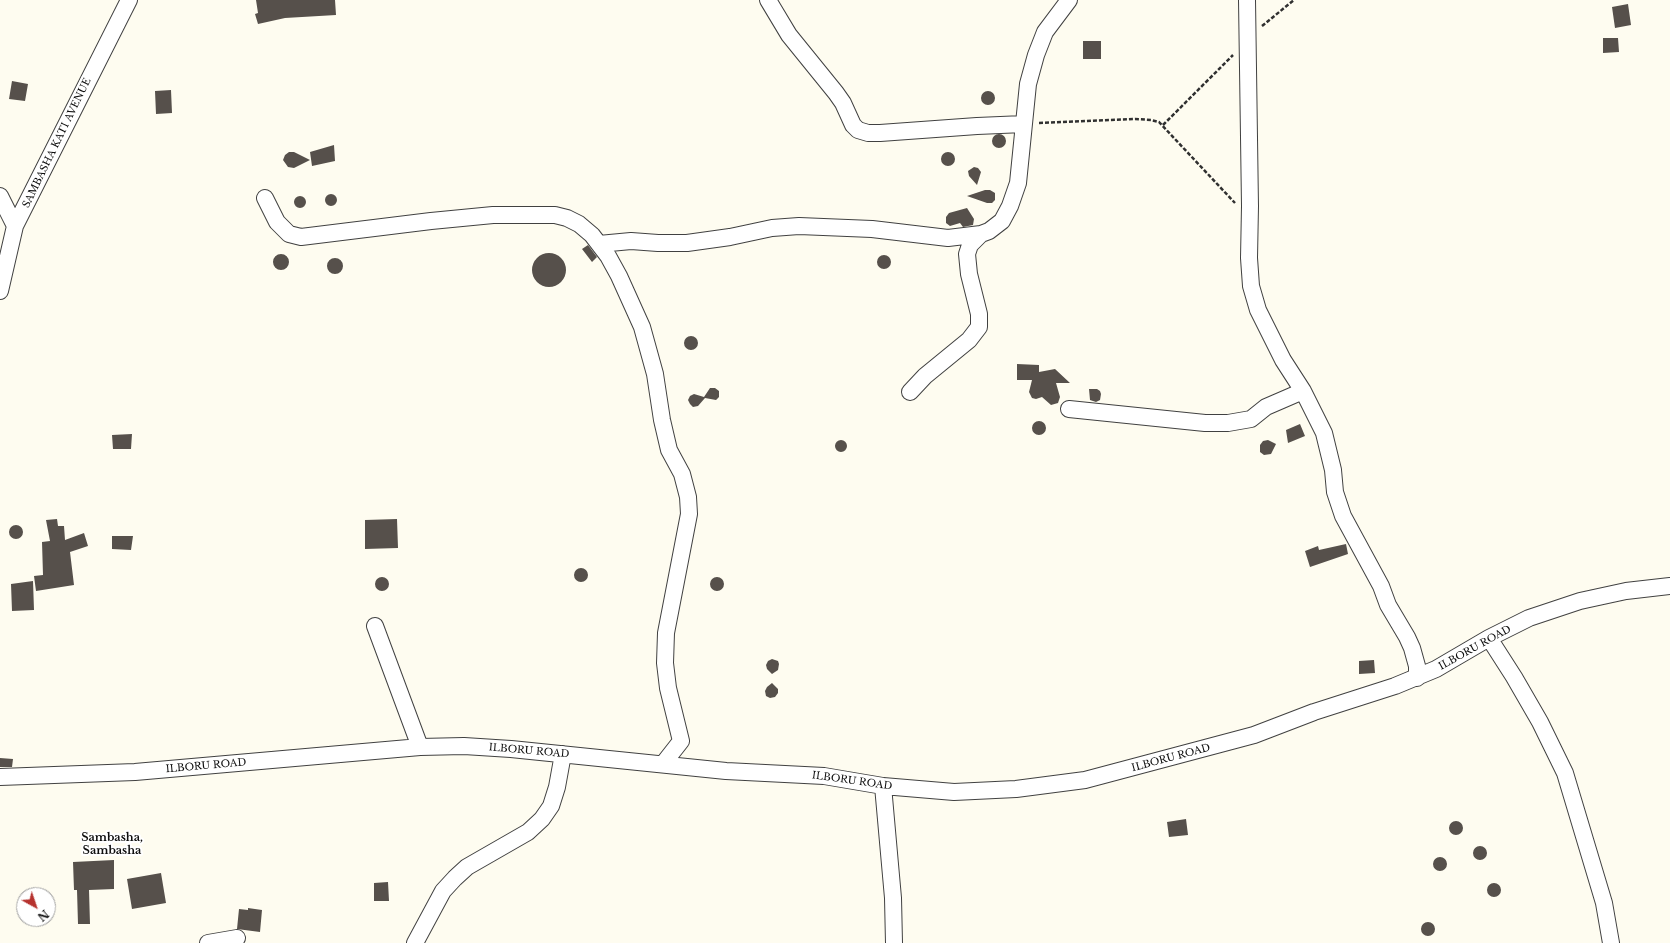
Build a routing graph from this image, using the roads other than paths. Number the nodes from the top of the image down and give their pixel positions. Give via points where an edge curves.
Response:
1 (129, 0) edge
2 (768, 0) edge
3 (1069, 0) edge
4 (1247, 0) edge
5 (1024, 124) junction
6 (0, 196) edge
7 (265, 198) dead end
8 (15, 226) junction
9 (981, 234) junction
10 (599, 244) junction
11 (0, 291) edge
12 (1302, 391) junction
13 (910, 392) dead end
14 (1069, 409) dead end
15 (1670, 586) edge
16 (376, 626) dead end
17 (1489, 638) junction
18 (1416, 678) junction
19 (420, 747) junction
20 (564, 754) junction
21 (663, 764) junction
22 (0, 777) edge
23 (883, 786) junction
24 (237, 938) dead end
25 (208, 943) edge
26 (415, 943) edge
27 (894, 943) edge
28 (1611, 943) edge

1 - 8 street, SAMBASHA KATI AVENUE
2 - 5 street via 789,35 836,92 858,130 880,133
3 - 5 street via 1045,32 1036,55 1028,84
4 - 12 street via 1249,265 1258,310
5 - 9 street via 1018,183 1010,206 1002,221
6 - 8 street
7 - 10 street via 277,222 289,234 301,237 493,214 555,215 579,224
8 - 11 street, SAMBASHA KATI AVENUE
9 - 10 street via 948,238 872,229 799,226 772,228 687,243 658,244 631,241
9 - 13 street via 970,245 967,254 979,314 979,327 969,340 925,376
10 - 21 street via 619,276 642,327 655,374 662,420 670,450 682,474 688,497 689,514 666,633 665,663 668,688 681,741
12 - 14 street via 1266,407 1252,419 1228,423 1205,424
12 - 18 street via 1324,433 1333,470 1335,492 1343,516 1412,648 1417,666
15 - 17 street, ILBORU ROAD via 1626,591 1580,601 1529,618
16 - 19 street
17 - 18 street, ILBORU ROAD via 1454,660
17 - 28 street via 1540,722 1565,773 1604,903
18 - 23 street, ILBORU ROAD via 1314,712 1254,736 1085,780 1016,789 954,792
19 - 20 street, ILBORU ROAD via 464,746
19 - 22 street, ILBORU ROAD via 135,772
20 - 21 street, ILBORU ROAD
20 - 26 street via 551,806 542,819 528,832 467,867 455,878 443,891
21 - 23 street, ILBORU ROAD via 726,771 824,776
23 - 27 street via 893,898
24 - 25 street

